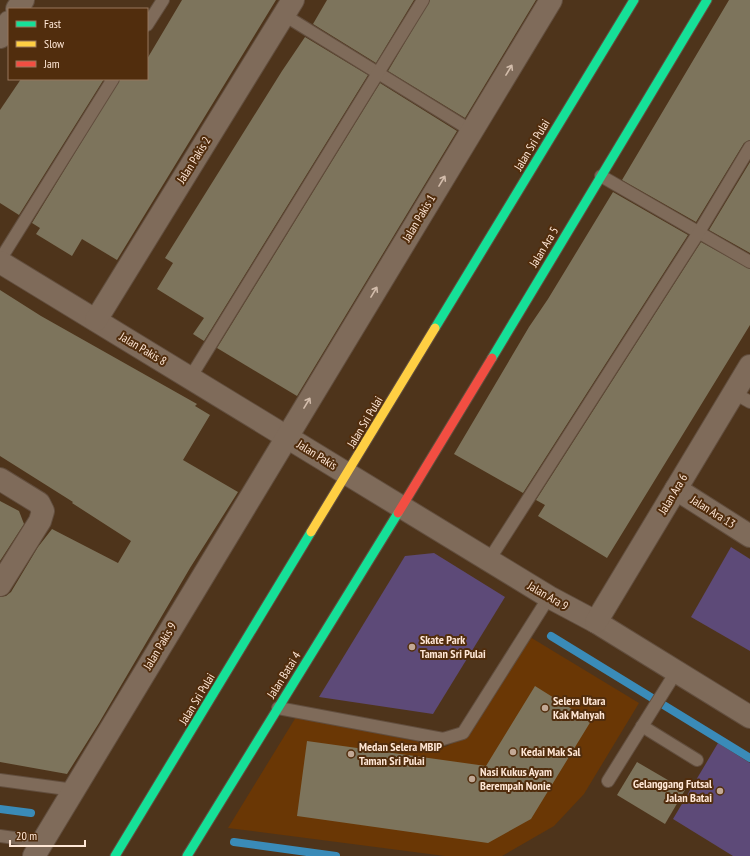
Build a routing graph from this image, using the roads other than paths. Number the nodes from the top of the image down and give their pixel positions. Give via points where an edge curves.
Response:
1 (163, 0) edge
2 (423, 0) edge
3 (551, 0) edge
4 (634, 0) edge
5 (706, 0) edge
6 (288, 7) edge
7 (148, 23) edge
8 (8, 24) edge
9 (0, 37) edge
10 (377, 74) junction
11 (112, 80) edge
12 (472, 131) junction
13 (750, 147) edge
14 (601, 176) junction
15 (699, 232) junction
16 (0, 261) edge
17 (750, 262) edge
18 (96, 320) junction
19 (750, 366) edge
20 (190, 378) junction
21 (742, 397) edge
22 (286, 436) junction
23 (347, 474) junction
24 (0, 479) edge
25 (676, 489) junction
26 (402, 507) junction
27 (750, 536) edge
28 (489, 560) junction
29 (0, 585) edge
30 (549, 597) junction
31 (596, 622) junction
32 (676, 672) junction
33 (278, 708) junction
34 (750, 717) edge
35 (642, 726) junction
36 (697, 760) dead end
37 (0, 780) edge
38 (608, 781) dead end
39 (74, 790) junction
40 (0, 836) edge
41 (38, 849) edge
42 (116, 856) edge
43 (187, 856) edge

1 - 7 lane
2 - 10 lane
12 -> 3 street, Jalan Pakis 1
4 - 23 street, Jalan Sri Pulai
5 - 14 street, Jalan Ara 5
6 - 10 lane
6 - 18 street, Jalan Pakis 2
8 - 9 street
10 - 12 lane
10 - 20 lane
11 - 16 lane
22 -> 12 street, Jalan Pakis 1
13 - 15 lane
14 - 15 lane
14 - 26 street, Jalan Ara 5
15 - 17 lane
15 - 28 lane
16 - 18 street, Jalan Pakis 8
18 - 20 street, Jalan Pakis 8
19 - 21 street, Jalan Ara 6
20 - 22 street, Jalan Pakis 8
21 - 25 street, Jalan Ara 6
22 - 23 street, Jalan Pakis
22 - 39 street, Jalan Pakis 9
23 - 26 street, Jalan Ara 9
23 - 42 street, Jalan Sri Pulai
24 - 29 street via 39,503 43,511 40,521
25 - 27 street, Jalan Ara 13
25 - 31 street, Jalan Ara 6
26 - 28 street, Jalan Ara 9
26 - 33 street, Jalan Batai 4
28 - 30 street, Jalan Ara 9
30 - 31 street, Jalan Ara 9
30 - 33 lane via 463,733 443,740
31 - 32 street, Jalan Ara 9
32 - 34 street, Jalan Ara 9
32 - 35 lane
33 - 43 street, Jalan Batai 4
35 - 36 lane
35 - 38 lane
37 - 39 lane
39 - 41 street, Jalan Pakis 9
40 - 41 lane

